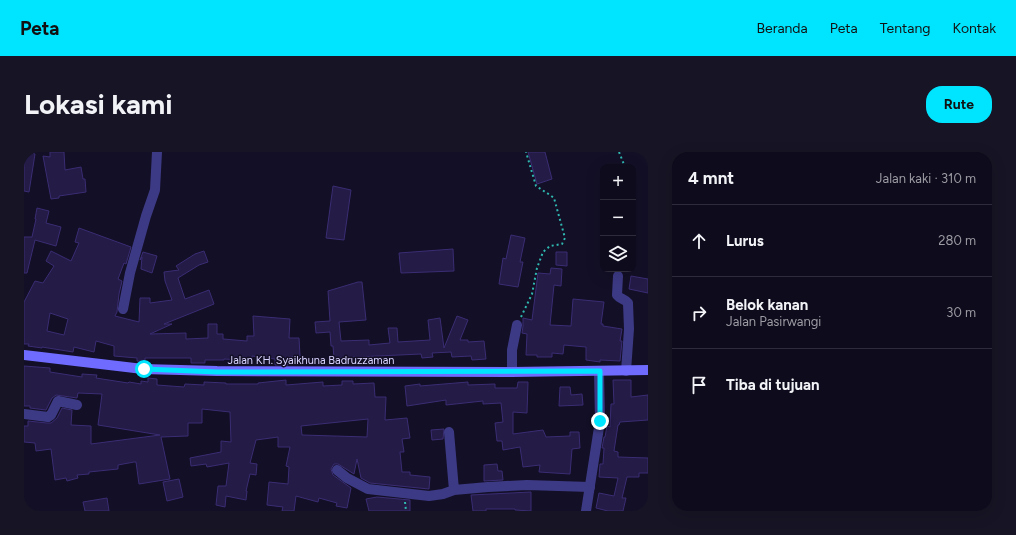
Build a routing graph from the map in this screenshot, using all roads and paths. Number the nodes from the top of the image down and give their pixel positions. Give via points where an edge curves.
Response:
1 (157, 152) edge
2 (526, 152) edge
3 (619, 152) edge
4 (624, 164) edge
5 (618, 276) dead end
6 (123, 310) dead end
7 (517, 325) joint
8 (24, 355) edge
9 (648, 370) edge
10 (600, 371) junction
11 (626, 371) junction
12 (512, 372) junction
13 (77, 405) dead end
14 (24, 414) edge
15 (449, 432) dead end
16 (337, 470) dead end
17 (590, 487) junction
18 (454, 490) junction
19 (586, 511) edge

1 - 6 street via 155,190 130,272
2 - 7 path via 536,186 554,198 565,238 562,244 550,246 543,252 532,294
3 - 4 path
5 - 11 street via 617,295 628,303
7 - 12 street via 512,350
8 - 12 main road, Jalan KH. Syaikhuna Badruzzaman via 144,369 217,372
9 - 11 main road, Jalan KH. Syaikhuna Badruzzaman
10 - 11 main road, Jalan KH. Syaikhuna Badruzzaman
10 - 12 main road, Jalan KH. Syaikhuna Badruzzaman
10 - 17 street via 600,421
13 - 14 street via 58,401 48,417
15 - 18 street
16 - 18 street via 352,482 368,489 433,496
17 - 18 street via 528,485
17 - 19 street

